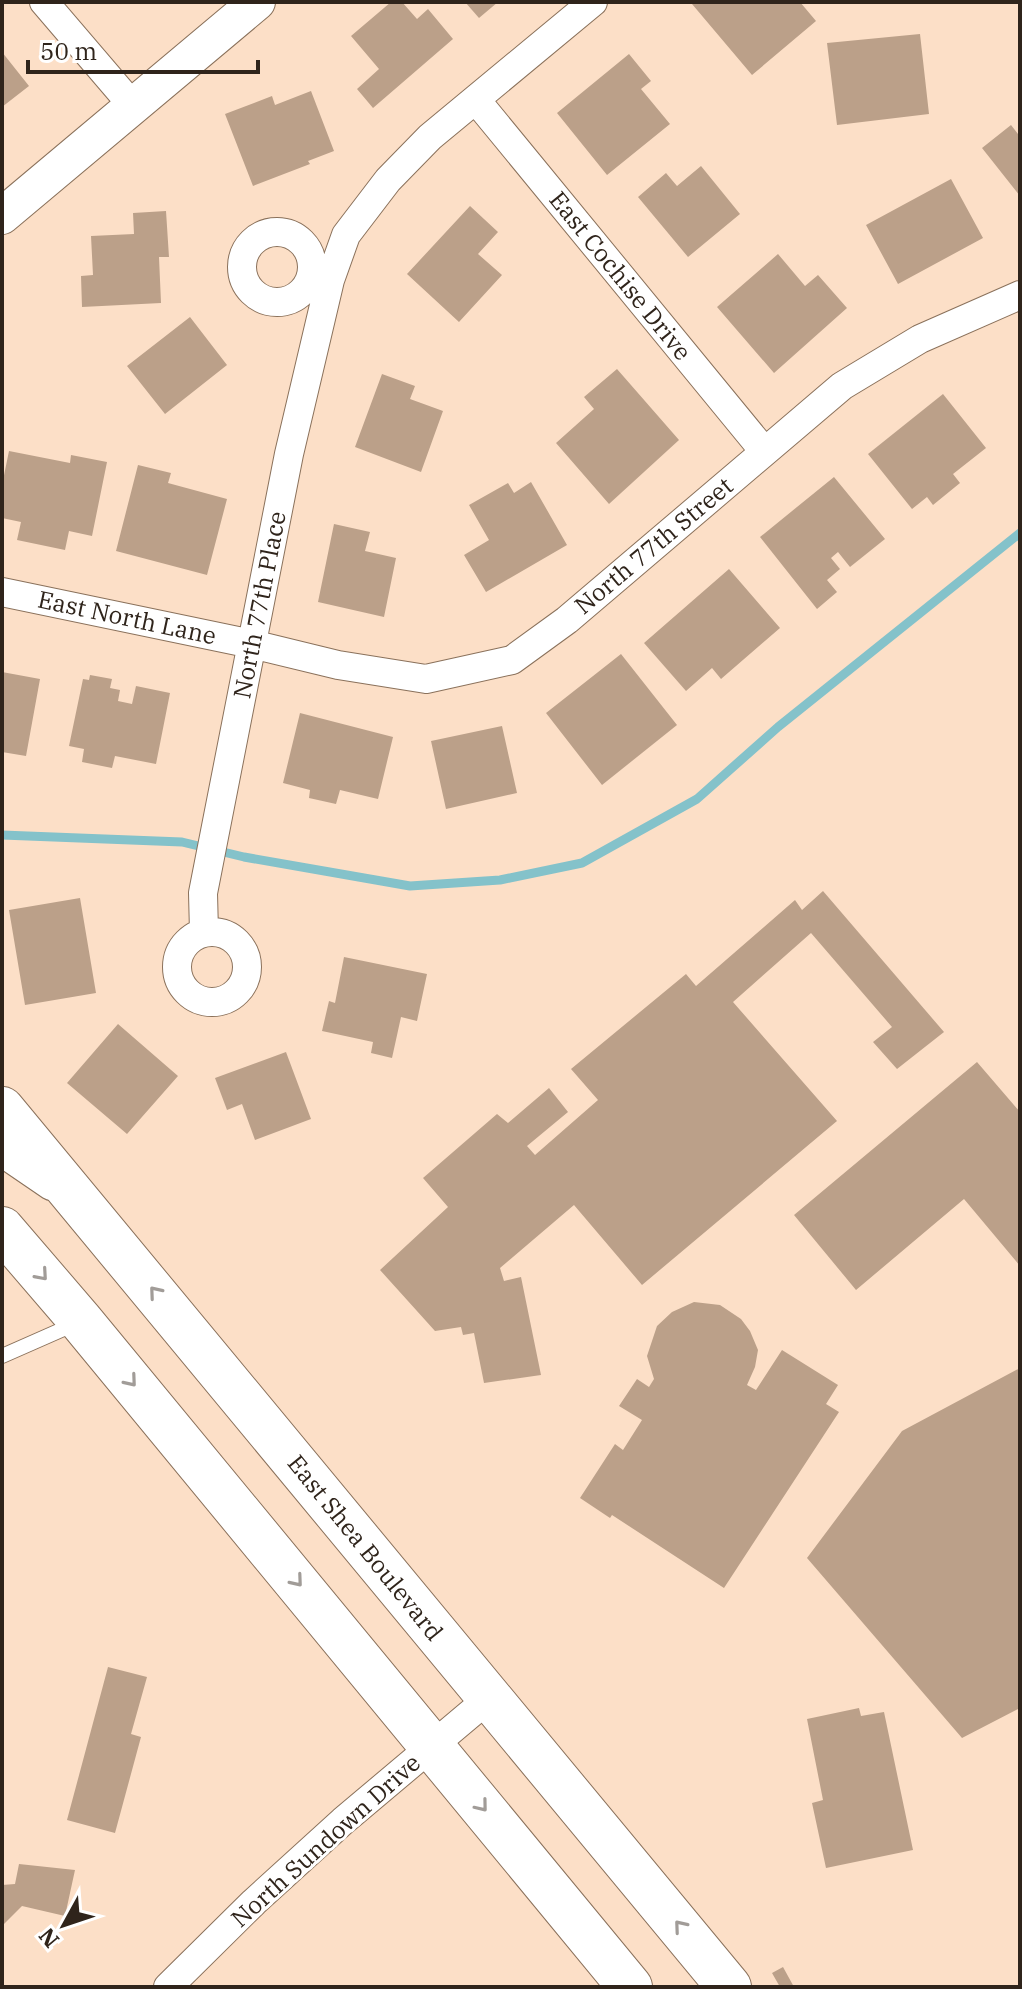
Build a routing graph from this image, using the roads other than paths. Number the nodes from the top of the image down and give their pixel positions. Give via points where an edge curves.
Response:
1 (44, 2) edge
2 (257, 2) edge
3 (593, 2) edge
4 (476, 100) junction
5 (133, 106) junction
6 (2, 216) edge
7 (1020, 295) edge
8 (764, 451) junction
9 (2, 592) edge
10 (252, 644) junction
11 (204, 932) dead end
12 (2, 1109) edge
13 (2, 1150) edge
14 (85, 1208) junction
15 (2, 1229) edge
16 (81, 1321) junction
17 (2, 1356) edge
18 (488, 1699) junction
19 (433, 1746) junction
20 (168, 1987) edge
21 (630, 1987) edge
22 (729, 1987) edge

1 - 5 street
2 - 5 street
3 - 4 street, North 77th Place
4 - 8 street, East Cochise Drive
4 - 10 street, North 77th Place via 388,180 321,278
5 - 6 street
7 - 8 street, North 77th Street via 920,339 855,378
8 - 10 street, North 77th Street via 567,620 512,660 426,679
9 - 10 street, East North Lane
10 - 11 street, North 77th Place via 203,893
12 - 14 main road, East Shea Boulevard
13 - 14 street
18 -> 14 main road, East Shea Boulevard
15 -> 16 main road
16 - 17 lane
16 -> 19 main road
18 - 19 street, North Sundown Drive
22 -> 18 main road, East Shea Boulevard
19 - 20 street, North Sundown Drive via 335,1828
19 -> 21 main road

